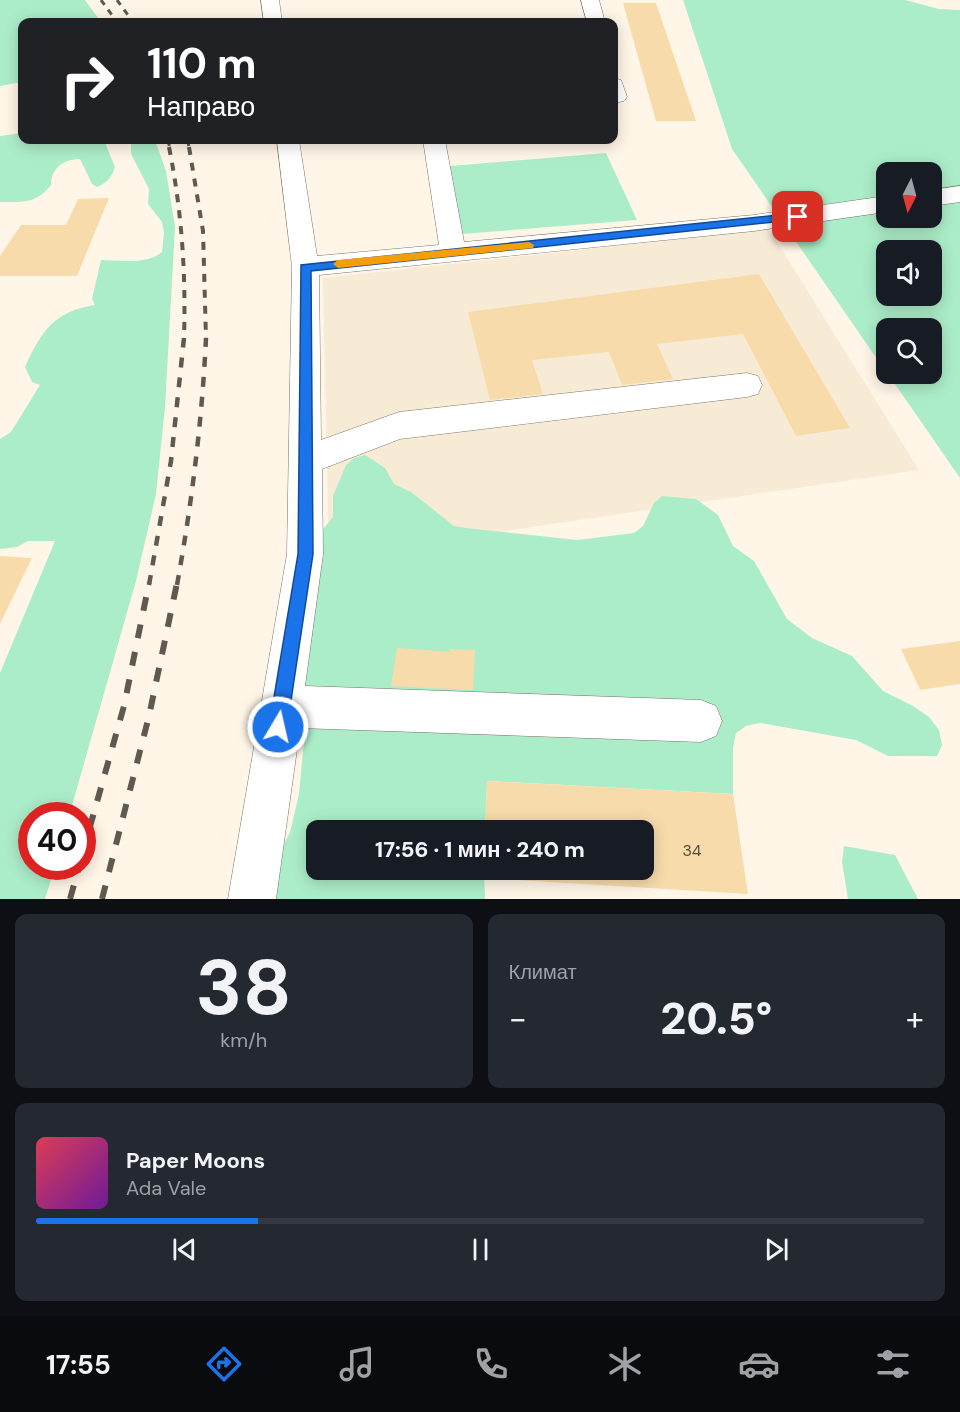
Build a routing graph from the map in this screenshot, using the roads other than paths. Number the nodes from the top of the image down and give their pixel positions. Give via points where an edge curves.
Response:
1 (270, 0) edge
2 (590, 0) edge
3 (272, 18) edge
4 (595, 18) edge
5 (289, 144) edge
6 (435, 144) edge
7 (960, 194) edge
8 (942, 197) edge
9 (876, 205) edge
10 (453, 253) junction
11 (305, 267) junction
12 (747, 385) dead end
13 (305, 461) junction
14 (281, 706) junction
15 (701, 720) dead end
16 (252, 899) edge

1 - 3 street
2 - 4 street
5 - 11 street
6 - 10 street
7 - 8 street
9 - 10 street via 754,223
10 - 11 street
11 - 13 street
12 - 13 street via 399,426
13 - 14 street via 305,554
14 - 15 street
14 - 16 street

